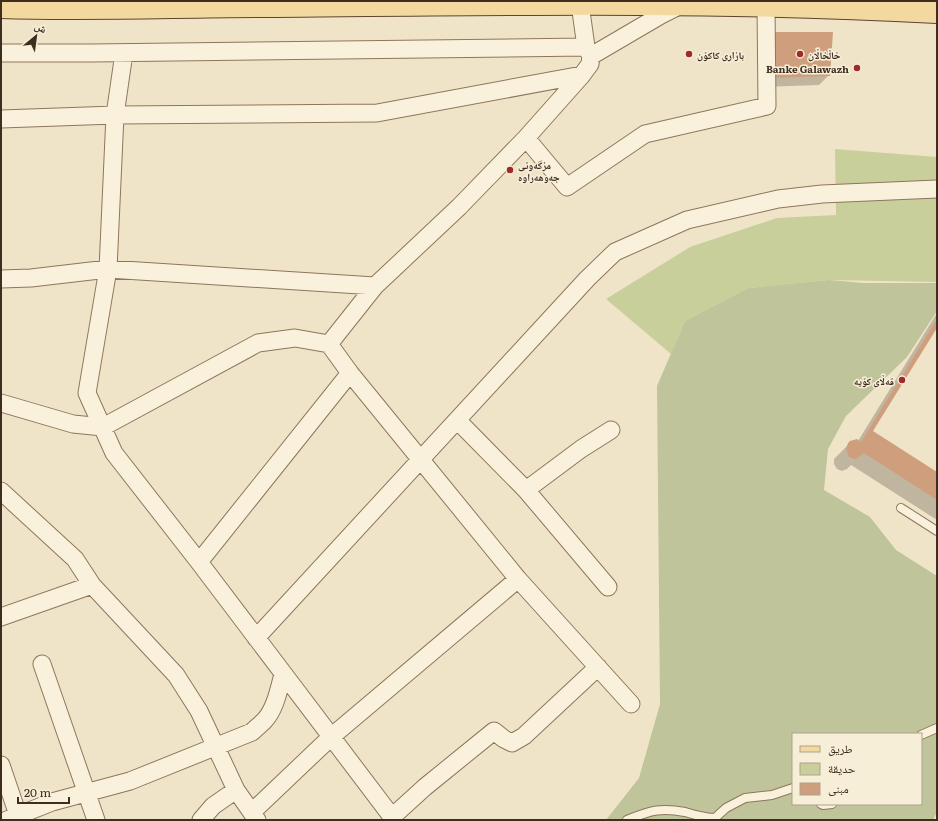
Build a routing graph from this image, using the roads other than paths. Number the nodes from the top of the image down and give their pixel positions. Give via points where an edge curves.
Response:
1 (580, 4) junction
2 (46, 5) edge
3 (681, 5) junction
4 (766, 6) junction
5 (1, 7) edge
6 (937, 12) edge
7 (589, 52) junction
8 (1, 53) edge
9 (124, 53) junction
10 (582, 75) junction
11 (115, 115) junction
12 (1, 119) edge
13 (526, 138) junction
14 (937, 189) edge
15 (108, 269) junction
16 (1, 279) edge
17 (375, 286) junction
18 (329, 344) junction
19 (350, 373) junction
20 (1, 403) edge
21 (457, 420) junction
22 (103, 427) junction
23 (610, 430) dead end
24 (421, 459) junction
25 (526, 490) junction
26 (1, 491) edge
27 (901, 508) dead end
28 (937, 531) edge
29 (199, 562) junction
30 (518, 579) junction
31 (92, 585) junction
32 (608, 587) dead end
33 (1, 617) edge
34 (256, 638) junction
35 (42, 664) dead end
36 (598, 667) junction
37 (283, 674) junction
38 (631, 704) dead end
39 (937, 728) edge
40 (922, 735) edge
41 (330, 737) junction
42 (216, 746) junction
43 (1, 765) edge
44 (792, 788) edge
45 (236, 790) junction
46 (86, 793) junction
47 (24, 816) edge
48 (255, 816) edge
49 (96, 820) edge
50 (200, 820) edge
51 (627, 820) edge

1 - 2 main road via 69,9
1 - 3 main road
1 - 7 street
2 - 5 main road
3 - 4 main road
3 - 7 street
4 - 6 main road
4 - 13 street via 767,106 645,134 566,187
7 - 9 street
7 - 10 street via 590,64
8 - 9 street
9 - 11 street
10 - 11 street via 377,113
10 - 13 street
11 - 12 street
11 - 15 street
13 - 17 street via 459,207
14 - 21 street via 822,194 778,199 687,220 615,252
15 - 16 street
15 - 17 street
15 - 22 street via 88,393
17 - 18 street
18 - 19 street
18 - 22 street via 295,338 258,343
19 - 24 street
19 - 29 street
20 - 22 street via 73,424
21 - 24 street
21 - 25 street
22 - 29 street via 114,453
23 - 25 street via 581,448
24 - 30 street
24 - 34 street
25 - 32 street
26 - 31 street via 75,560
27 - 28 lane
29 - 34 street
30 - 36 street
30 - 41 street
31 - 33 street
31 - 42 street via 176,675 199,711
34 - 37 street
35 - 46 street
36 - 38 street
36 - 41 street via 524,736 512,743 494,731 424,787 392,817
37 - 41 street
37 - 42 street via 277,696 265,720 252,732
39 - 40 lane
41 - 48 street
42 - 45 street
42 - 46 street via 130,781
43 - 47 street
44 - 51 lane via 772,795 745,798 726,808 716,818 666,810 648,811
45 - 48 street
45 - 50 street via 213,806
46 - 47 street via 52,802
46 - 49 street

